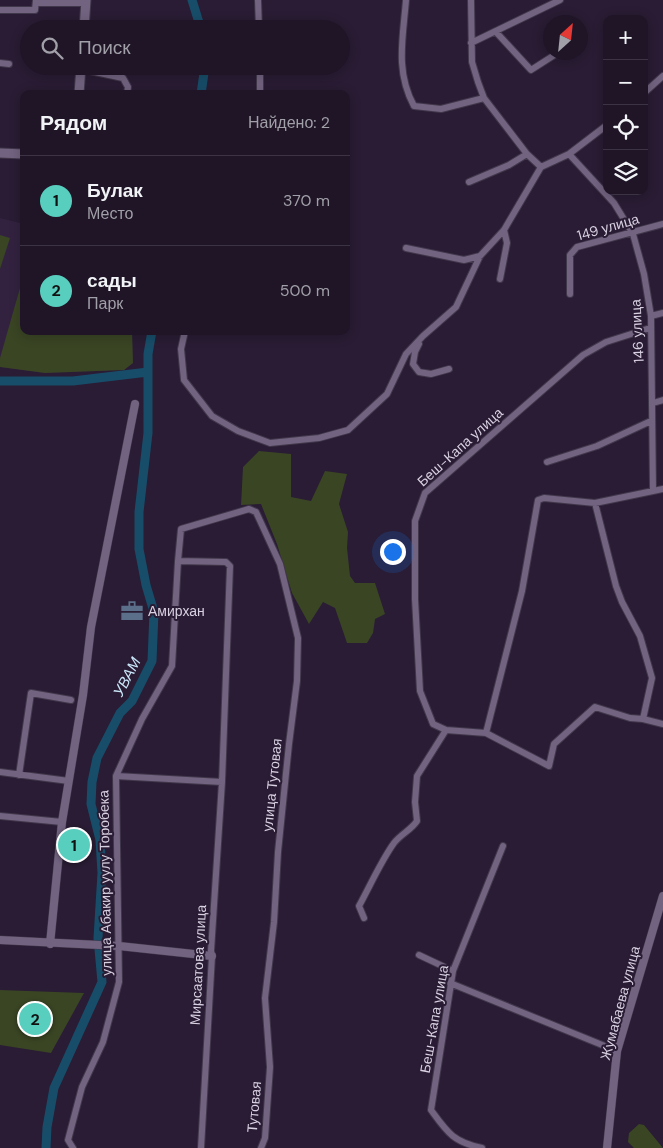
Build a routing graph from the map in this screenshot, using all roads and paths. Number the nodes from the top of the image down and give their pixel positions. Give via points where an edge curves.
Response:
1 (258, 0) edge
2 (406, 0) edge
3 (471, 0) edge
4 (560, 0) edge
5 (36, 1) edge
6 (86, 2) edge
7 (0, 10) edge
8 (85, 20) edge
9 (259, 20) edge
10 (496, 32) junction
11 (471, 43) junction
12 (547, 60) edge
13 (0, 63) edge
14 (9, 64) dead end
15 (80, 75) edge
16 (110, 75) edge
17 (260, 75) edge
18 (663, 76) edge
19 (648, 89) edge
20 (79, 90) edge
21 (128, 90) edge
22 (260, 90) edge
23 (484, 98) junction
24 (603, 128) edge
25 (0, 153) edge
26 (20, 154) edge
27 (527, 154) junction
28 (569, 154) junction
29 (541, 167) junction
30 (470, 182) dead end
31 (663, 224) edge
32 (504, 230) junction
33 (633, 234) junction
34 (406, 248) dead end
35 (480, 256) junction
36 (500, 279) dead end
37 (570, 294) dead end
38 (663, 313) edge
39 (651, 316) junction
40 (650, 328) junction
41 (184, 335) edge
42 (424, 336) junction
43 (449, 370) dead end
44 (663, 400) edge
45 (653, 403) junction
46 (135, 404) dead end
47 (652, 421) junction
48 (547, 462) dead end
49 (663, 489) edge
50 (653, 492) junction
51 (596, 504) junction
52 (178, 561) junction
53 (71, 700) dead end
54 (643, 719) junction
55 (663, 724) edge
56 (446, 730) junction
57 (486, 733) junction
58 (0, 772) edge
59 (19, 775) junction
60 (116, 776) junction
61 (69, 780) junction
62 (222, 782) junction
63 (0, 816) edge
64 (62, 822) junction
65 (503, 846) dead end
66 (663, 896) edge
67 (364, 918) dead end
68 (0, 940) edge
69 (50, 944) junction
70 (115, 946) junction
71 (419, 955) dead end
72 (212, 956) junction
73 (453, 971) junction
74 (450, 983) junction
75 (617, 1051) junction
76 (270, 1067) joint
77 (73, 1148) edge
78 (201, 1148) edge
79 (261, 1148) edge
80 (482, 1148) edge
81 (607, 1148) edge

1 - 9 street
2 - 23 street via 401,64 407,92 414,106 442,109
3 - 11 street
4 - 10 street
5 - 6 street
5 - 7 street via 35,10
6 - 8 main road
10 - 11 street
10 - 12 street via 531,70
11 - 23 street via 472,62
13 - 14 street
15 - 20 main road
16 - 21 street via 123,78
17 - 22 street
18 - 19 street
23 - 27 street
24 - 28 street
25 - 26 main road
27 - 29 street
27 - 30 street
28 - 29 street
28 - 33 street, 146 улица via 614,203
29 - 32 street
31 - 33 street, 149 улица
32 - 35 street
32 - 36 street via 507,243
33 - 37 street, 149 улица via 576,247 570,255
33 - 39 street, 146 улица
34 - 35 street via 464,260
35 - 42 street via 456,307
38 - 39 street
39 - 40 street, 146 улица
40 - 45 street, 146 улица
40 - 56 street, Беш-Капа улица via 606,342 583,355 425,493 416,522 415,598 420,692 434,724
41 - 42 street via 181,349 184,380 212,416 270,444 319,438 348,430 387,394 406,354
42 - 43 street via 415,352 413,364 419,372 431,374
44 - 45 street
45 - 47 street, 146 улица
46 - 61 street via 91,627
47 - 48 street via 597,446
47 - 50 street, 146 улица
49 - 50 street
50 - 51 street
51 - 54 street via 616,586 640,636 652,678
51 - 57 street via 538,500 522,591
52 - 60 street, улица Абакир уулу Торобека via 172,666 142,719
52 - 62 street, Мирсаатова улица via 226,562 230,566
52 - 76 street, улица Тутовая via 181,529 244,510 256,512 280,564 298,638 297,681 265,998
53 - 59 street via 31,693
54 - 55 street
54 - 57 street via 595,707 554,744 549,766
56 - 57 street
56 - 67 street via 417,776 417,821 395,842 378,871 359,906
58 - 59 street
59 - 61 street
60 - 62 street
60 - 70 street, улица Абакир уулу Торобека
61 - 64 street
62 - 72 street, Мирсаатова улица
63 - 64 street
64 - 69 street
65 - 73 street, Беш-Капа улица
66 - 75 street, Жумабаева улица
68 - 69 street
69 - 70 street
70 - 72 street
70 - 77 street, улица Абакир уулу Торобека via 119,982 103,1042 77,1105 68,1140
71 - 73 street
72 - 78 street, Мирсаатова улица
73 - 74 street, Беш-Капа улица
74 - 75 street
74 - 80 street, Беш-Капа улица via 431,1110 448,1134 466,1145
75 - 81 street, Жумабаева улица
76 - 79 street, Тутовая via 265,1138

